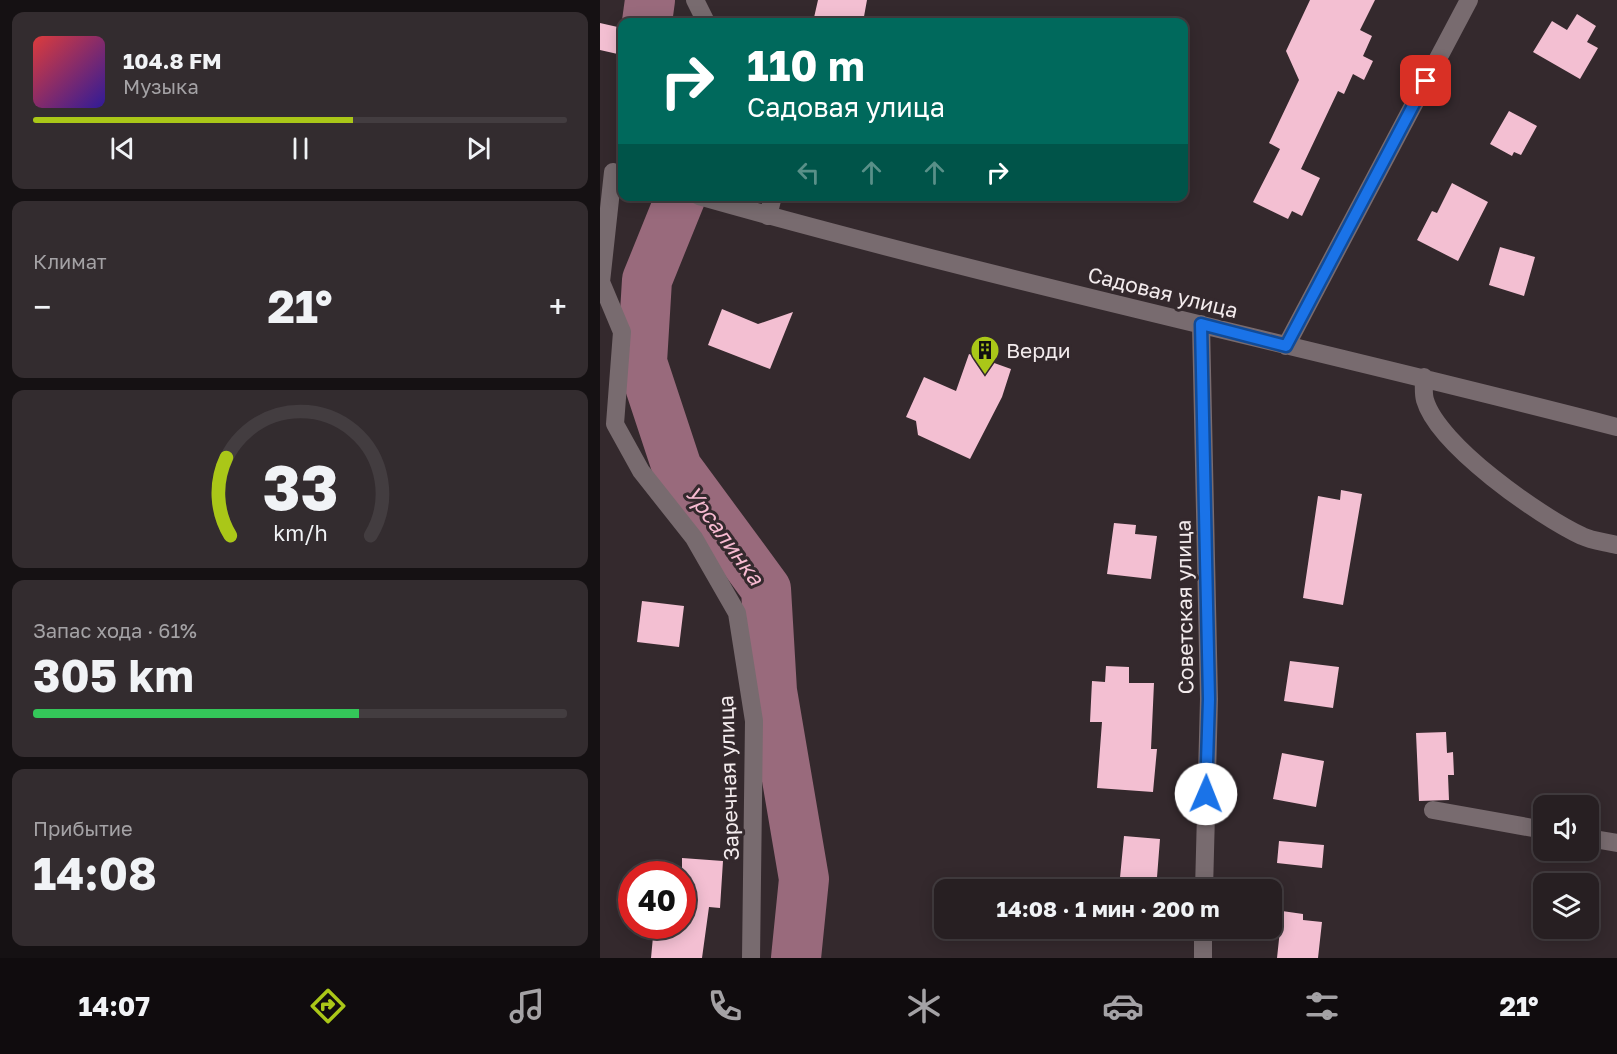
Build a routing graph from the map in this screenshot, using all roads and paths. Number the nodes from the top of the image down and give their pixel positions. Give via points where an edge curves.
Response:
1 (695, 0) edge
2 (1469, 0) edge
3 (704, 18) edge
4 (612, 172) edge
5 (716, 201) edge
6 (772, 201) edge
7 (768, 216) junction
8 (1201, 324) junction
9 (1286, 346) junction
10 (1424, 377) junction
11 (1617, 426) edge
12 (1617, 545) edge
13 (1433, 810) dead end
14 (1533, 828) edge
15 (1599, 840) edge
16 (1617, 843) edge
17 (1204, 879) edge
18 (1203, 939) edge
19 (752, 958) edge
20 (1203, 958) edge

1 - 3 street
2 - 9 street
4 - 19 street, Заречная улица via 601,282 622,332 615,424 641,471 694,538 737,613 754,721
5 - 7 street, Садовая улица
6 - 7 street
7 - 8 street, Садовая улица
8 - 9 street, Садовая улица
8 - 17 street, Советская улица via 1209,699
9 - 10 street, Садовая улица
10 - 11 street, Садовая улица
10 - 12 street via 1425,400 1446,434 1486,473 1538,511 1584,537
13 - 14 street
15 - 16 street
18 - 20 street

